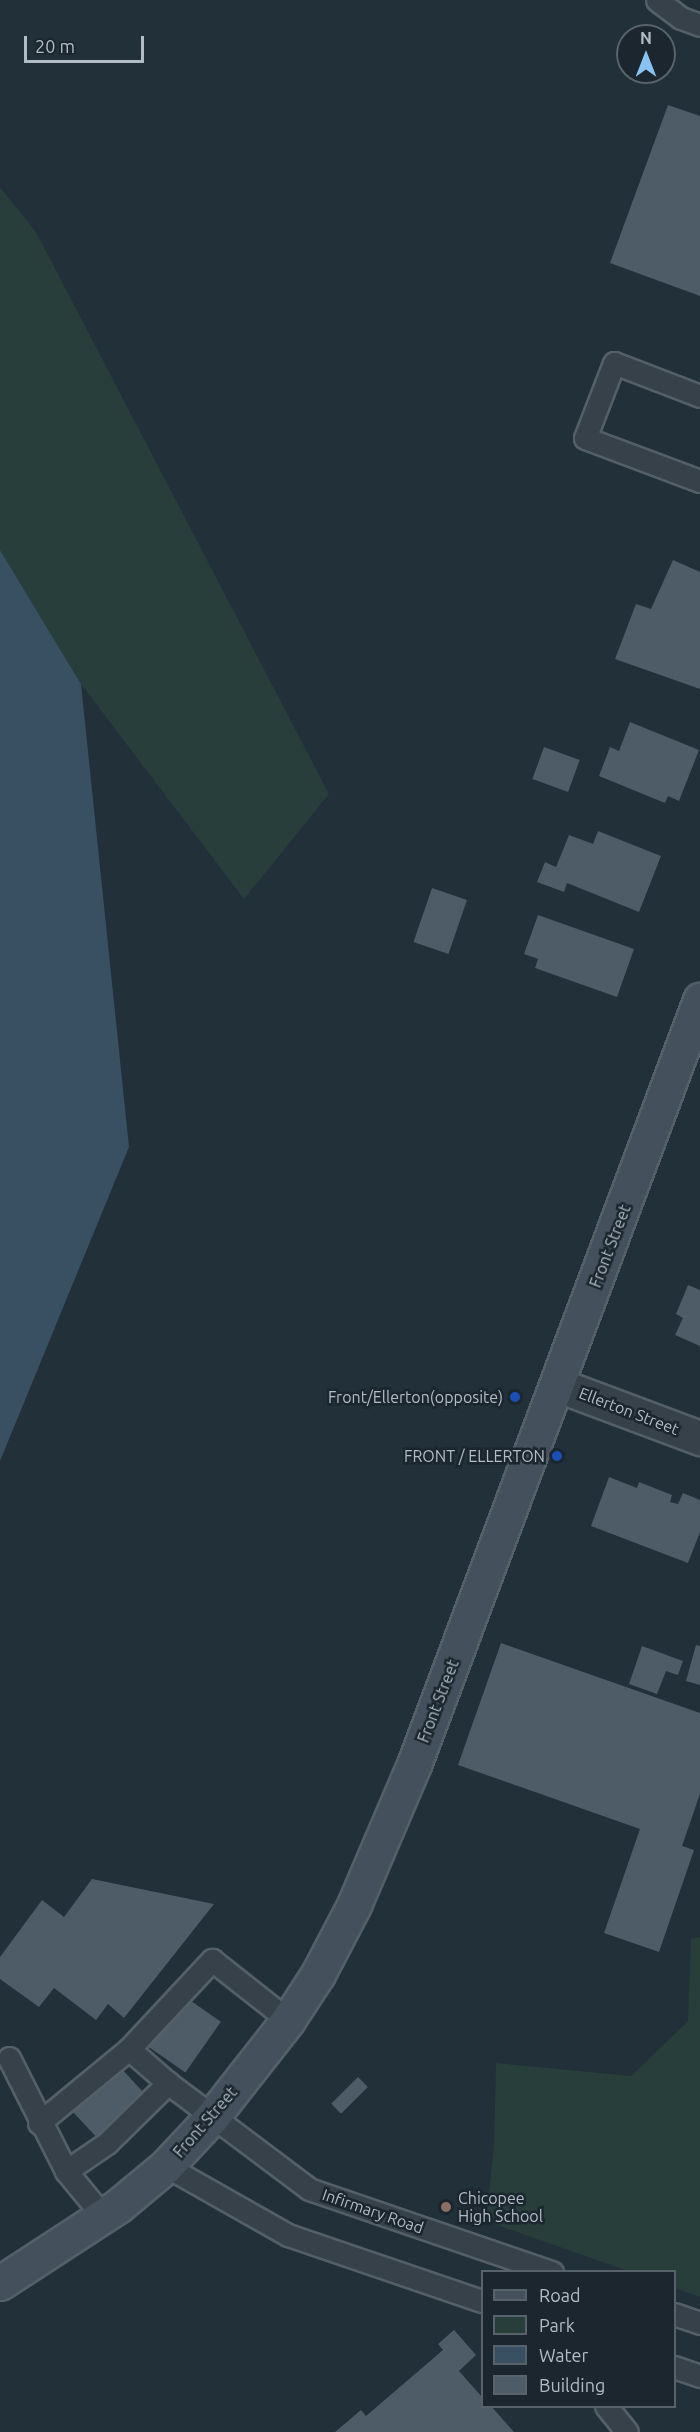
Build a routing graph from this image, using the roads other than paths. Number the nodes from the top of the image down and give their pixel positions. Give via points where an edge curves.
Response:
1 (657, 0) edge
2 (700, 26) edge
3 (700, 396) edge
4 (700, 481) edge
5 (700, 1000) edge
6 (558, 1385) junction
7 (700, 1438) edge
8 (288, 2020) junction
9 (129, 2049) junction
10 (9, 2058) dead end
11 (168, 2083) junction
12 (212, 2117) junction
13 (39, 2123) junction
14 (166, 2166) junction
15 (66, 2172) junction
16 (103, 2216) junction
17 (549, 2270) edge
18 (0, 2283) edge
19 (481, 2300) edge
20 (676, 2314) edge
21 (700, 2323) edge
22 (676, 2367) edge
23 (700, 2376) edge
24 (608, 2408) edge
25 (627, 2432) edge

1 - 2 lane
3 - 4 lane via 614,363 585,438
5 - 6 main road, Front Street
6 - 7 street, Ellerton Street
6 - 8 main road, Front Street via 406,1782 354,1905
8 - 9 lane via 212,1960
8 - 12 main road, Front Street
9 - 11 lane, Infirmary Road
9 - 13 lane
10 - 13 lane
11 - 12 lane, Infirmary Road
11 - 15 lane via 107,2144
12 - 14 main road, Front Street
12 - 17 lane, Infirmary Road via 309,2189
13 - 15 lane
14 - 16 main road, Front Street
14 - 19 lane via 288,2235
15 - 16 lane
16 - 18 main road, Front Street
20 - 21 lane
22 - 23 lane
24 - 25 lane

